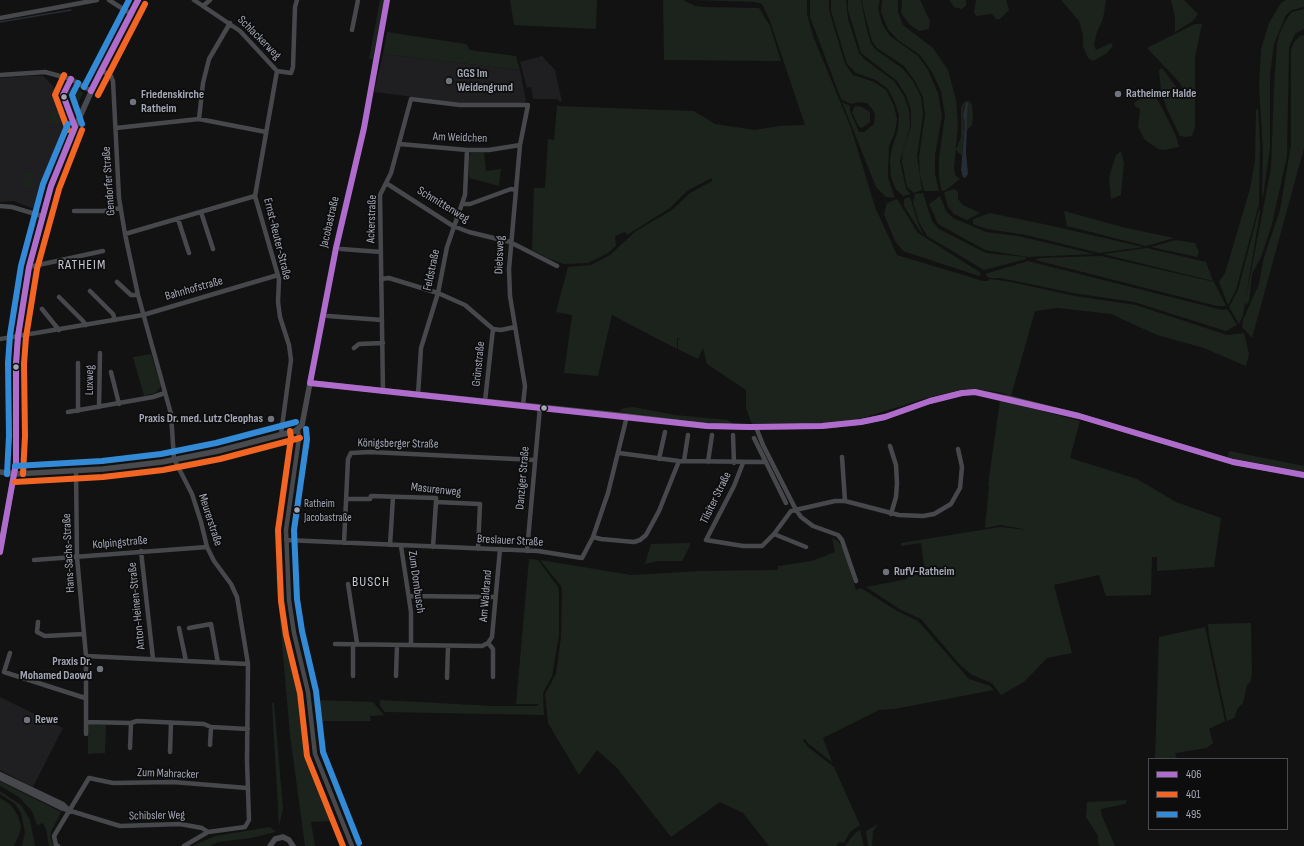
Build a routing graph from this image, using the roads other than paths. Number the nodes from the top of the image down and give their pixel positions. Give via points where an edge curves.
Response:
1 (97, 0) edge
2 (109, 0) edge
3 (138, 0) edge
4 (194, 0) edge
5 (210, 0) edge
6 (297, 0) edge
7 (358, 0) edge
8 (387, 0) edge
9 (203, 6) junction
10 (131, 14) junction
11 (0, 18) edge
12 (230, 23) junction
13 (352, 30) dead end
14 (101, 70) junction
15 (277, 71) junction
16 (0, 75) edge
17 (91, 90) junction
18 (411, 99) joint
19 (198, 119) junction
20 (116, 128) junction
21 (266, 132) junction
22 (400, 144) junction
23 (520, 145) junction
24 (467, 150) junction
25 (386, 183) junction
26 (516, 190) junction
27 (255, 196) junction
28 (463, 204) junction
29 (0, 206) edge
30 (120, 208) junction
31 (74, 211) dead end
32 (201, 212) junction
33 (42, 216) junction
34 (178, 219) junction
35 (453, 226) junction
36 (125, 234) junction
37 (510, 242) junction
38 (213, 248) dead end
39 (341, 249) dead end
40 (103, 251) dead end
41 (381, 252) junction
42 (189, 253) dead end
43 (558, 266) dead end
44 (29, 267) junction
45 (278, 275) junction
46 (381, 279) junction
47 (117, 282) dead end
48 (90, 292) dead end
49 (438, 293) junction
50 (138, 295) junction
51 (59, 297) dead end
52 (42, 309) dead end
53 (143, 315) junction
54 (328, 316) dead end
55 (115, 320) junction
56 (382, 320) junction
57 (86, 326) junction
58 (515, 327) junction
59 (493, 329) junction
60 (59, 330) junction
61 (18, 336) junction
62 (0, 338) edge
63 (383, 343) junction
64 (354, 348) dead end
65 (100, 353) dead end
66 (78, 363) dead end
67 (111, 372) dead end
68 (310, 383) junction
69 (383, 392) junction
70 (165, 393) junction
71 (418, 395) junction
72 (485, 401) junction
73 (119, 404) junction
74 (523, 405) junction
75 (99, 407) junction
76 (540, 407) junction
77 (78, 411) junction
78 (68, 412) dead end
79 (627, 416) junction
80 (756, 427) junction
81 (298, 430) junction
82 (665, 432) dead end
83 (281, 434) junction
84 (688, 435) dead end
85 (712, 435) dead end
86 (733, 435) dead end
87 (754, 438) dead end
88 (890, 446) dead end
89 (958, 449) dead end
90 (619, 453) junction
91 (842, 457) dead end
92 (174, 459) junction
93 (659, 459) junction
94 (535, 460) junction
95 (681, 461) junction
96 (708, 462) junction
97 (766, 462) junction
98 (734, 463) junction
99 (743, 463) junction
100 (76, 470) junction
101 (0, 472) edge
102 (15, 474) junction
103 (1304, 475) edge
104 (393, 497) junction
105 (346, 499) junction
106 (845, 501) junction
107 (436, 502) junction
108 (786, 503) dead end
109 (796, 510) junction
110 (891, 514) junction
111 (2, 530) edge
112 (774, 534) junction
113 (593, 537) junction
114 (286, 540) junction
115 (344, 543) junction
116 (390, 545) junction
117 (206, 546) junction
118 (401, 546) junction
119 (433, 547) junction
120 (806, 547) dead end
121 (478, 549) junction
122 (500, 549) junction
123 (142, 551) junction
124 (527, 551) junction
125 (0, 552) edge
126 (77, 557) junction
127 (34, 560) dead end
128 (856, 581) dead end
129 (348, 584) dead end
130 (409, 596) junction
131 (495, 598) junction
132 (38, 622) dead end
133 (179, 628) dead end
134 (189, 628) dead end
135 (84, 634) junction
136 (488, 643) junction
137 (335, 644) dead end
138 (355, 644) junction
139 (397, 645) junction
140 (411, 645) junction
141 (448, 646) junction
142 (10, 653) dead end
143 (86, 656) junction
144 (153, 659) junction
145 (186, 661) junction
146 (218, 662) junction
147 (248, 664) junction
148 (353, 676) dead end
149 (396, 676) dead end
150 (493, 677) dead end
151 (447, 678) dead end
152 (85, 698) junction
153 (86, 722) junction
154 (130, 723) junction
155 (171, 723) junction
156 (210, 727) junction
157 (248, 730) junction
158 (86, 734) dead end
159 (210, 745) dead end
160 (130, 748) dead end
161 (170, 752) dead end
162 (0, 774) edge
163 (0, 778) edge
164 (247, 788) junction
165 (69, 809) junction
166 (208, 832) junction
167 (58, 846) edge
168 (184, 846) edge
169 (270, 846) edge
170 (293, 846) edge
171 (352, 846) edge

1 - 11 street
2 - 10 street
3 - 10 main road
4 - 9 street, Schlackerweg
5 - 9 street
6 - 15 street, Schlackerweg via 293,67 291,73
7 - 13 street
8 - 68 street, Jacobastraße
9 - 12 street, Schlackerweg
10 - 14 main road
12 - 15 street, Schlackerweg via 251,41
12 - 19 street via 209,59
14 - 17 main road
14 - 20 street, Gendorfer Straße via 111,76 113,81
15 - 21 street, Ernst-Reuter-Straße
16 - 17 street via 45,72 71,79
17 - 33 main road via 51,186
18 - 22 street, Ackerstraße
18 - 23 street, Diebsweg via 460,105 528,105
19 - 20 street
19 - 21 street
20 - 30 street, Gendorfer Straße
21 - 27 street, Ernst-Reuter-Straße
22 - 24 street, Am Weidchen
22 - 25 street, Ackerstraße
23 - 24 street, Am Weidchen via 489,150
23 - 26 street, Diebsweg
24 - 28 street, Feldstraße via 467,185
25 - 35 street, Schmittenweg
25 - 41 street, Ackerstraße via 380,195
26 - 28 street via 511,189 470,204
26 - 37 street, Diebsweg
27 - 32 street
27 - 45 street, Ernst-Reuter-Straße
28 - 35 street, Feldstraße
29 - 33 street
30 - 31 street
30 - 36 street, Gendorfer Straße
32 - 34 street
32 - 38 street
33 - 44 main road
34 - 36 street
34 - 42 street
35 - 37 street, Schmittenweg
35 - 49 street, Feldstraße
36 - 50 street, Gendorfer Straße
37 - 43 street, Schmittenweg
37 - 58 street, Diebsweg via 508,269
39 - 41 street
40 - 44 street
41 - 46 street, Ackerstraße
44 - 61 main road
45 - 53 street, Bahnhofstraße
45 - 83 street, Ernst-Reuter-Straße via 280,317 291,364
46 - 49 street via 389,278
46 - 56 street, Ackerstraße
47 - 50 street via 130,295
48 - 55 street via 113,314
49 - 59 street via 465,305
49 - 71 street, Feldstraße via 421,348
50 - 53 street, Gendorfer Straße
51 - 57 street
52 - 60 street
53 - 55 street, Bahnhofstraße
53 - 70 street, Meurerstraße
54 - 56 street
55 - 57 street, Bahnhofstraße
56 - 63 street, Ackerstraße
57 - 60 street, Bahnhofstraße
58 - 59 street
58 - 74 street, Diebsweg via 525,386
59 - 72 street, Grünstraße
60 - 61 street, Bahnhofstraße
61 - 62 street, Bahnhofstraße
61 - 102 main road
63 - 64 street via 359,344
63 - 69 street, Ackerstraße
65 - 75 street, Luxweg
66 - 77 street, Luxweg
67 - 73 street, Luxweg
68 - 69 main road
68 - 81 main road, Jacobastraße via 302,426
69 - 71 main road
70 - 73 street, Luxweg
70 - 92 street, Meurerstraße via 171,414
71 - 72 main road
72 - 74 main road
73 - 75 street, Luxweg
74 - 76 main road
75 - 77 street, Luxweg
76 - 79 main road
76 - 94 street, Danziger Straße
77 - 78 street, Luxweg
79 - 80 main road via 707,426
79 - 90 street, Breslauer Straße
80 - 103 main road via 822,426 861,422 885,417 930,401 974,392 1011,398 1071,414 1233,462
80 - 109 street
81 - 83 main road
81 - 114 street, Jacobastraße
82 - 93 street
83 - 92 main road via 218,451
84 - 95 street
85 - 96 street
86 - 98 street
87 - 97 street
88 - 110 street via 896,466 897,483
89 - 110 street via 962,480 951,504 934,514
90 - 93 street
90 - 113 street, Breslauer Straße
91 - 106 street
92 - 100 main road via 121,468
92 - 117 street, Meurerstraße via 192,494
93 - 95 street
94 - 105 street, Königsberger Straße via 355,451 348,459
94 - 124 street, Danziger Straße
95 - 96 street
95 - 113 street via 660,511 646,535 634,542
96 - 98 street
97 - 99 street
97 - 108 street
98 - 99 street
99 - 112 street, Tilsiter Straße via 706,540 742,546 762,546
100 - 102 main road
100 - 126 street, Hans-Sachs-Straße
101 - 102 main road
102 - 111 main road
104 - 105 street, Masurenweg
104 - 107 street, Masurenweg via 436,498
104 - 116 street, Masurenweg
105 - 115 street, Königsberger Straße
106 - 109 street
106 - 110 street
107 - 119 street
107 - 121 street, Masurenweg via 480,504
109 - 112 street, Tilsiter Straße via 791,511
109 - 128 street via 813,526 838,535
111 - 125 main road
112 - 120 street
113 - 124 street, Breslauer Straße via 582,558
114 - 115 street, Breslauer Straße
114 - 171 street, Jacobastraße via 289,600 308,692 315,754
115 - 116 street, Breslauer Straße
116 - 118 street, Breslauer Straße
117 - 123 street, Kolpingstraße
117 - 147 street, Meurerstraße via 231,584 236,597
118 - 119 street, Breslauer Straße
118 - 130 street, Zum Dornbusch
119 - 121 street, Breslauer Straße
121 - 122 street, Breslauer Straße
122 - 124 street, Breslauer Straße
122 - 131 street, Am Waldrand
123 - 126 street, Kolpingstraße
123 - 144 street, Anton-Heinen-Straße
126 - 127 street, Kolpingstraße
126 - 135 street, Hans-Sachs-Straße
129 - 138 street
130 - 131 street
130 - 140 street, Zum Dornbusch
131 - 136 street, Am Waldrand via 492,637
132 - 135 street via 37,632 45,636
133 - 145 street
134 - 146 street via 211,624
135 - 143 street, Hans-Sachs-Straße
136 - 141 street via 482,646
136 - 150 street via 493,649
137 - 138 street
138 - 139 street
138 - 148 street
139 - 140 street
139 - 149 street
140 - 141 street
141 - 151 street
142 - 152 street via 4,672
143 - 144 street
143 - 152 street, Hans-Sachs-Straße
144 - 145 street
145 - 146 street
146 - 147 street
147 - 157 street, Meurerstraße
152 - 153 street, Hans-Sachs-Straße
153 - 154 street
153 - 158 street, Hans-Sachs-Straße
154 - 155 street
154 - 160 street
155 - 156 street via 204,724
155 - 161 street
156 - 157 street
156 - 159 street
157 - 164 street, Schibsler Weg
162 - 165 street, Schibsler Weg
163 - 165 street, Schibsler Weg via 61,808
164 - 165 street, Zum Mahracker via 173,782 113,782 89,778
164 - 166 street, Schibsler Weg via 248,824 242,828
165 - 166 street, Schibsler Weg via 120,826 180,824
165 - 167 street via 54,836
166 - 168 street
169 - 170 main road via 274,839 283,837 290,840

